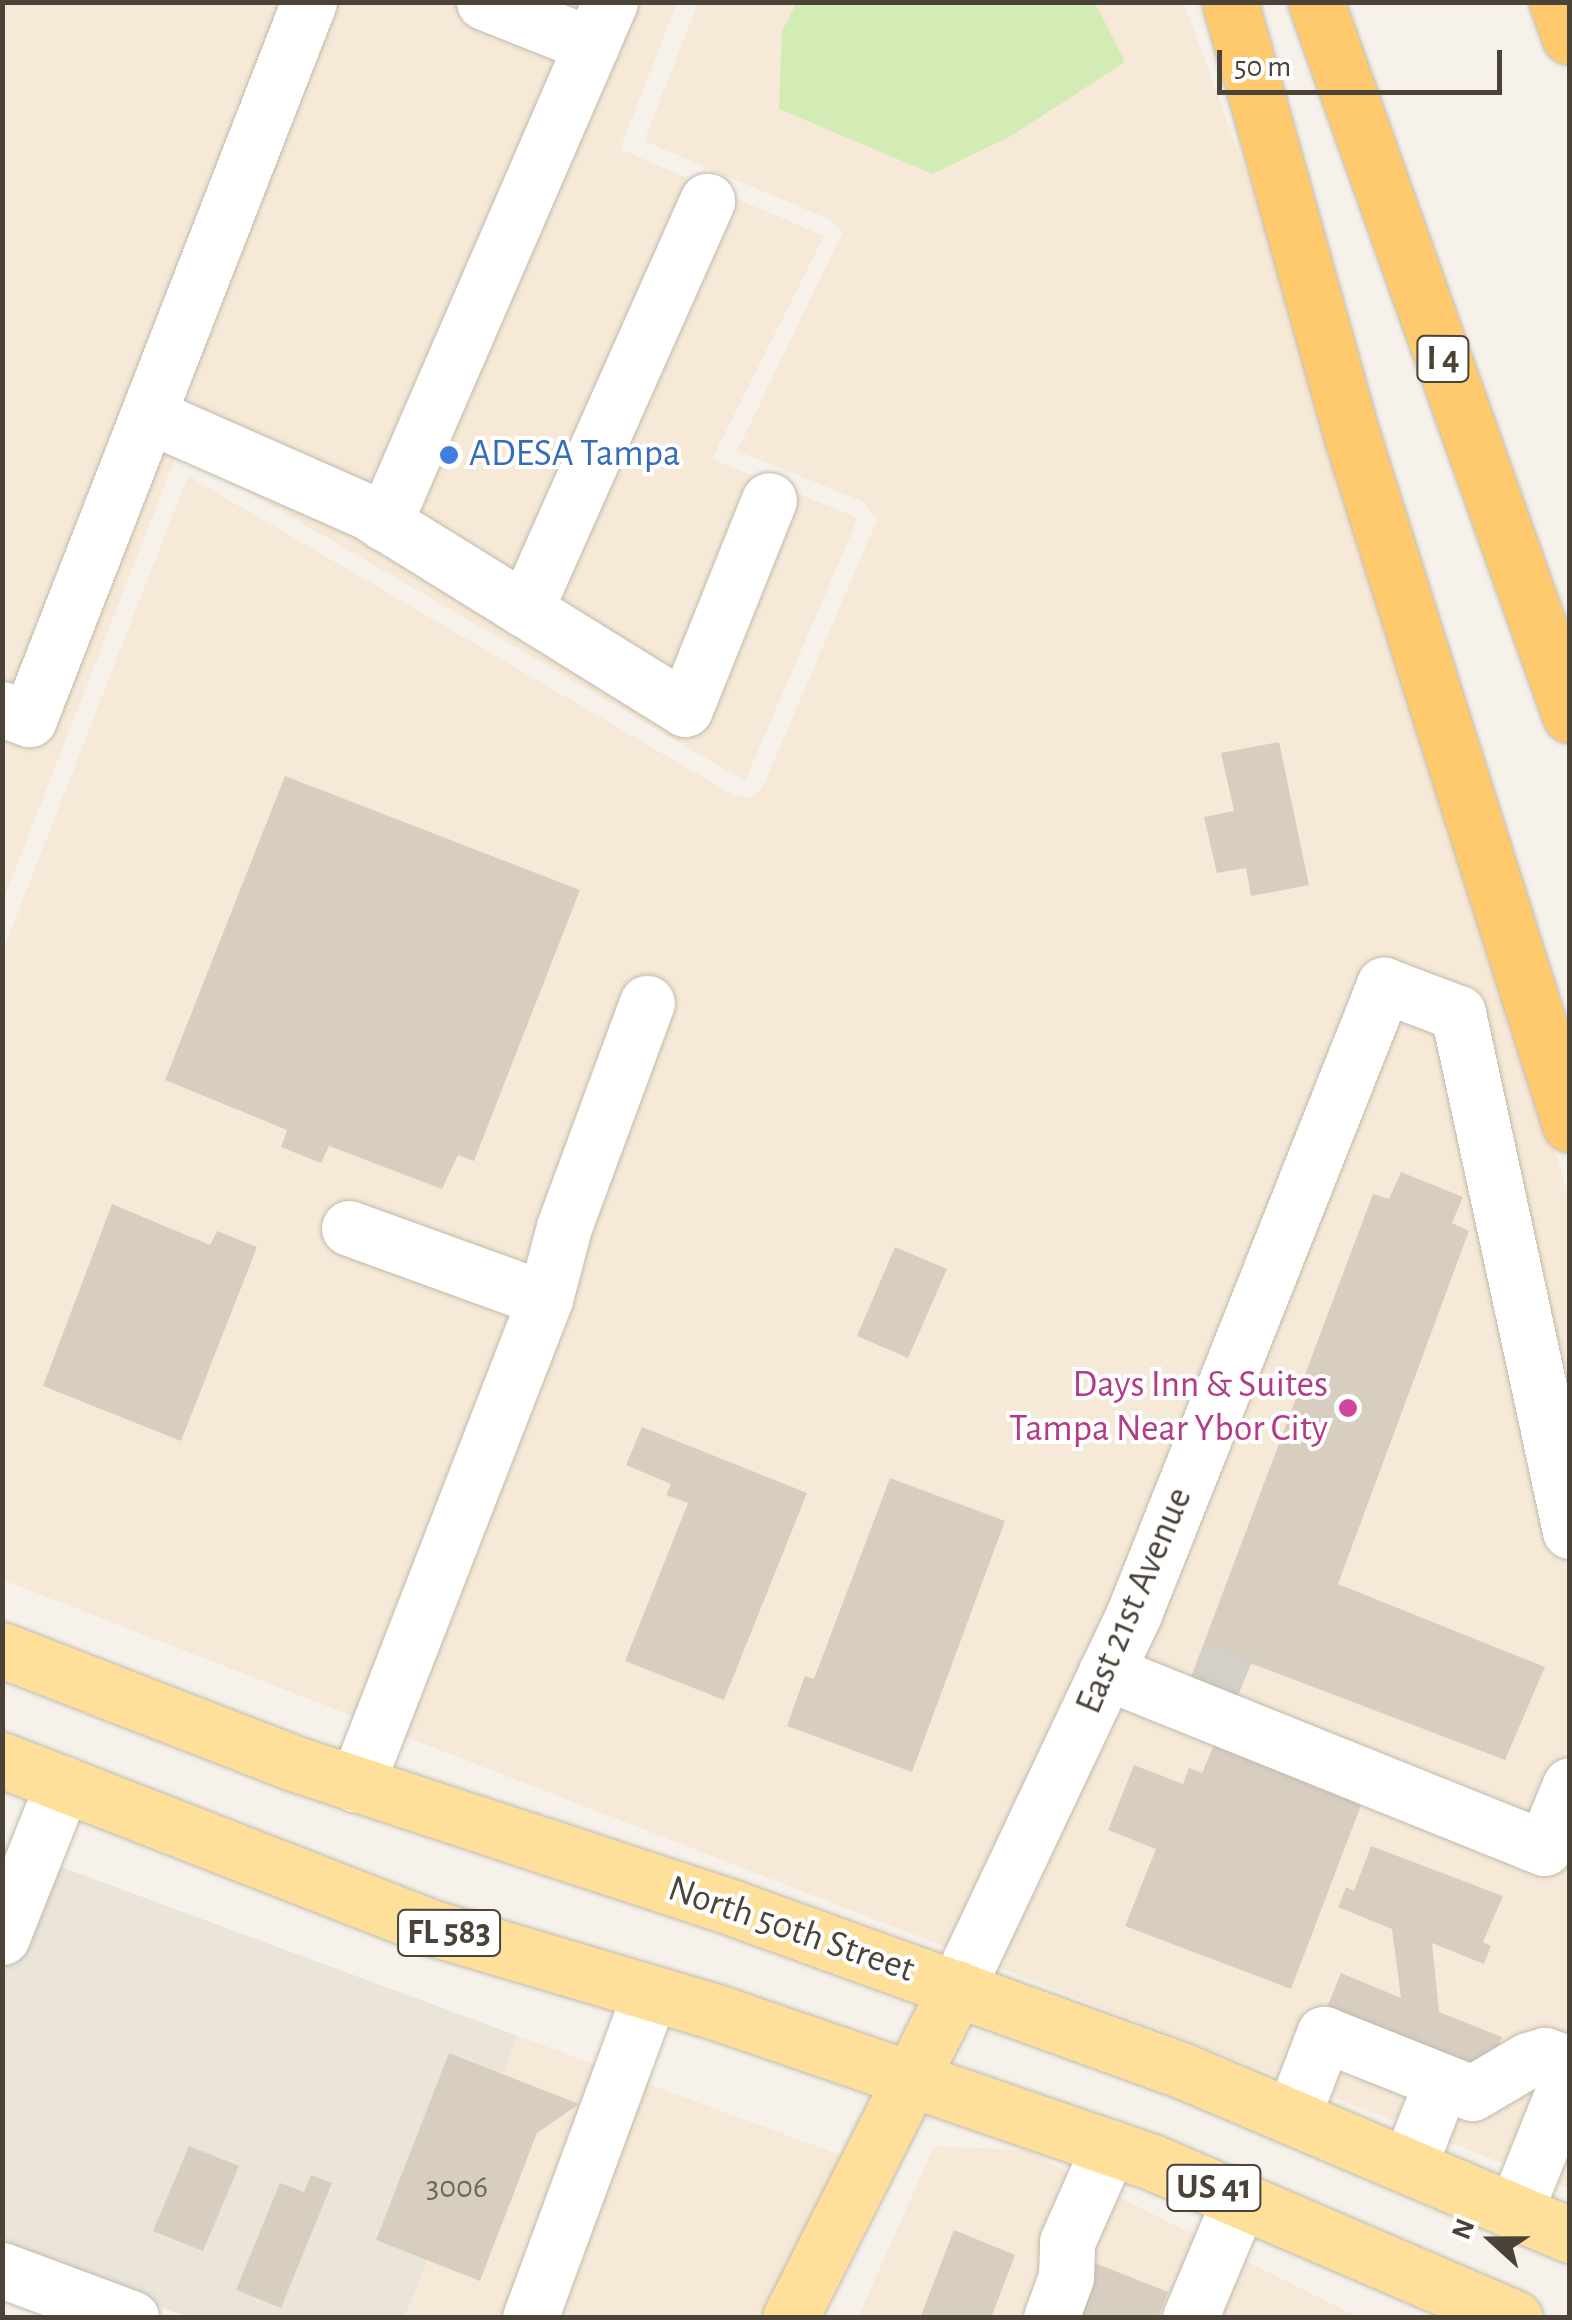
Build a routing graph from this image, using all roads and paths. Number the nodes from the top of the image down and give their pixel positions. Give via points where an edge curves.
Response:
1 (309, 2) edge
2 (484, 2) edge
3 (1230, 2) edge
4 (1316, 2) edge
5 (1556, 2) edge
6 (601, 24) edge
7 (1570, 37) edge
8 (707, 202) dead end
9 (148, 415) junction
10 (770, 500) dead end
11 (384, 523) junction
12 (525, 610) junction
13 (2, 709) edge
14 (1570, 716) edge
15 (648, 1003) dead end
16 (1570, 1124) edge
17 (350, 1228) dead end
18 (545, 1299) junction
19 (1570, 1532) edge
20 (2, 1650) edge
21 (1123, 1678) junction
22 (1279, 1742) junction
23 (2, 1760) edge
24 (63, 1784) junction
25 (356, 1785) junction
26 (1570, 1785) edge
27 (2, 1937) edge
28 (957, 1988) junction
29 (650, 1992) junction
30 (1570, 2064) edge
31 (1570, 2074) edge
32 (907, 2077) junction
33 (1442, 2081) junction
34 (1293, 2115) junction
35 (1109, 2147) junction
36 (1409, 2164) junction
37 (1240, 2199) junction
38 (1515, 2211) junction
39 (1570, 2236) edge
40 (2, 2270) edge
41 (131, 2318) edge
42 (530, 2318) edge
43 (790, 2318) edge
44 (1051, 2318) edge
45 (1190, 2318) edge
46 (1514, 2318) edge

1 - 9 street
2 - 6 street
3 - 16 highway via 1352,436
4 - 14 highway, I 4
5 - 7 highway
6 - 11 street
8 - 12 street
9 - 11 street
9 - 13 street via 29,720
10 - 12 street via 685,709
11 - 12 street
15 - 18 street via 564,1227
17 - 18 street
18 - 25 street
19 - 21 street, East 21st Avenue via 1458,1013 1384,985
20 - 25 main road, North 50th Street
21 - 22 street
21 - 22 street via 1218,1677
21 - 28 street, East 21st Avenue
22 - 26 street via 1544,1848
23 - 24 main road, FL 583
24 - 27 street
24 - 29 main road, FL 583 via 436,1929
25 - 28 main road, North 50th Street
28 - 32 main road
28 - 34 main road, North 50th Street / US 41
29 - 32 main road, FL 583
29 - 42 street
30 - 33 street via 1545,2055 1528,2060 1472,2093
31 - 38 street
32 - 35 main road, US 41
32 - 43 main road
33 - 34 street via 1324,2034
33 - 36 street
34 - 36 main road, North 50th Street / US 41
35 - 37 main road, US 41
35 - 44 street via 1067,2242 1066,2276
36 - 38 main road, North 50th Street / US 41
37 - 45 street
37 - 46 main road, US 41
38 - 39 main road, North 50th Street / US 41
40 - 41 street

